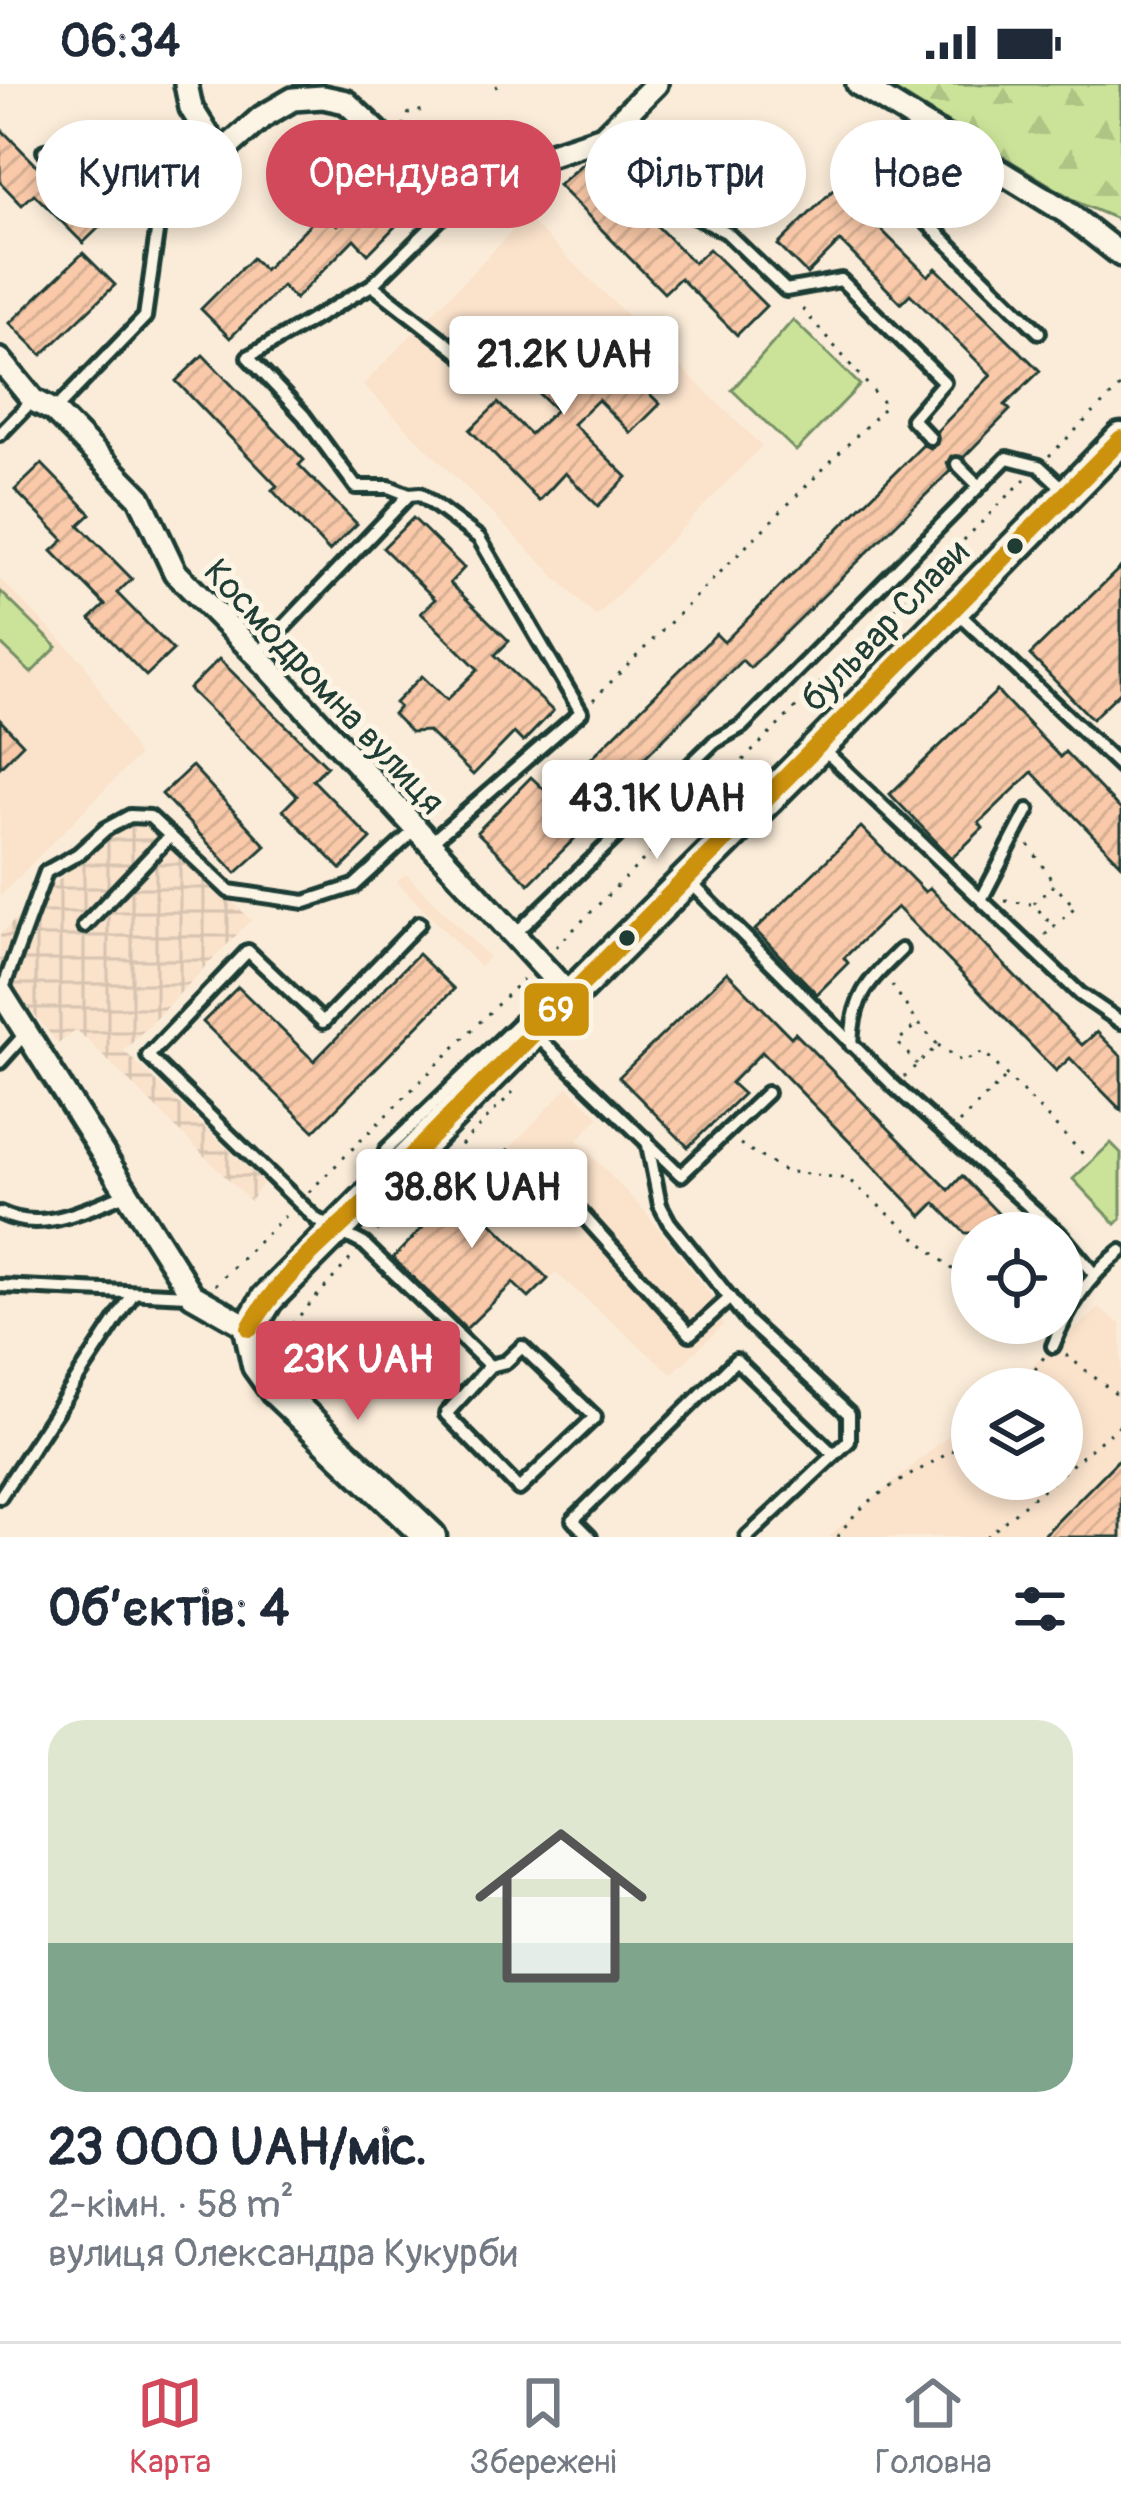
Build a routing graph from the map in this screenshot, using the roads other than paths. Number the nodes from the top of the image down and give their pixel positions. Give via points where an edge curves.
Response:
1 (186, 84) edge
2 (656, 84) edge
3 (858, 84) edge
4 (199, 120) edge
5 (364, 120) edge
6 (620, 120) edge
7 (917, 120) edge
8 (242, 135) edge
9 (1004, 174) edge
10 (158, 228) edge
11 (430, 228) edge
12 (718, 228) edge
13 (933, 228) edge
14 (1121, 255) edge
15 (372, 285) junction
16 (1039, 332) dead end
17 (0, 360) edge
18 (490, 376) dead end
19 (33, 400) junction
20 (54, 411) junction
21 (0, 434) edge
22 (930, 438) dead end
23 (1114, 456) edge
24 (957, 464) dead end
25 (979, 486) junction
26 (1068, 492) junction
27 (410, 495) junction
28 (954, 610) junction
29 (257, 656) junction
30 (820, 746) junction
31 (1121, 767) edge
32 (1028, 811) dead end
33 (170, 836) junction
34 (422, 838) junction
35 (687, 879) junction
36 (982, 898) junction
37 (419, 923) dead end
38 (84, 926) dead end
39 (513, 935) junction
40 (901, 950) dead end
41 (1, 991) edge
42 (570, 996) junction
43 (1121, 1022) edge
44 (27, 1032) junction
45 (534, 1033) junction
46 (851, 1045) junction
47 (0, 1062) edge
48 (767, 1093) dead end
49 (647, 1140) junction
50 (377, 1191) junction
51 (562, 1192) dead end
52 (128, 1193) junction
53 (1037, 1212) edge
54 (0, 1214) edge
55 (352, 1236) junction
56 (1121, 1251) edge
57 (1083, 1261) edge
58 (1093, 1273) junction
59 (0, 1286) edge
60 (133, 1294) junction
61 (196, 1297) junction
62 (730, 1298) junction
63 (250, 1328) junction
64 (1053, 1346) road end
65 (490, 1366) junction
66 (834, 1456) junction
67 (0, 1497) edge
68 (430, 1537) edge
69 (590, 1537) edge
70 (747, 1537) edge

1 - 4 street
2 - 6 street
3 - 7 street
5 - 8 street via 346,102 292,99
9 - 14 street
10 - 20 lane via 145,317
11 - 15 lane
12 - 22 lane via 786,290 841,280 944,382 912,419
13 - 16 lane
15 - 18 lane
15 - 27 lane via 248,357 356,487
17 - 19 street, Космодромна вулиця
19 - 20 street, Космодромна вулиця
19 - 21 lane
20 - 29 street, Космодромна вулиця via 140,498 175,572
23 - 26 street, бульвар Слави
24 - 25 lane
25 - 26 lane via 1007,458 1039,466
25 - 39 lane via 742,726 714,742
26 - 28 street, бульвар Слави
27 - 29 lane
27 - 34 lane via 479,538 580,712
28 - 30 street, бульвар Слави
28 - 31 lane
29 - 34 street, Космодромна вулиця
30 - 35 street, бульвар Слави
30 - 36 lane
32 - 36 lane
33 - 34 lane via 229,891 305,902 354,886
33 - 38 lane
33 - 41 lane via 151,817 130,816 46,872
34 - 39 street, Космодромна вулиця
35 - 42 street, бульвар Слави
35 - 46 lane
36 - 43 lane
37 - 55 lane via 323,1022 248,951 148,1056 317,1220
39 - 42 street, Космодромна вулиця
40 - 46 lane via 867,982 853,1010
41 - 44 street
42 - 45 street, бульвар Слави
42 - 50 lane via 531,1011 386,1150
44 - 47 lane
44 - 52 street
45 - 49 lane
45 - 50 street, бульвар Слави
46 - 53 lane
48 - 49 lane via 681,1175
49 - 62 lane via 660,1205
50 - 55 street, бульвар Слави
51 - 62 lane via 690,1334
52 - 54 lane via 44,1224
52 - 61 street
55 - 63 street, бульвар Слави via 267,1299
55 - 65 lane
56 - 58 lane
57 - 58 lane
58 - 64 lane
59 - 60 lane
60 - 61 lane
60 - 67 lane
61 - 63 street
62 - 66 lane via 849,1414 849,1441
63 - 68 street via 258,1365 276,1390
65 - 65 lane via 446,1414 519,1489 595,1417 522,1347
66 - 69 lane via 736,1360 573,1520
66 - 70 lane

